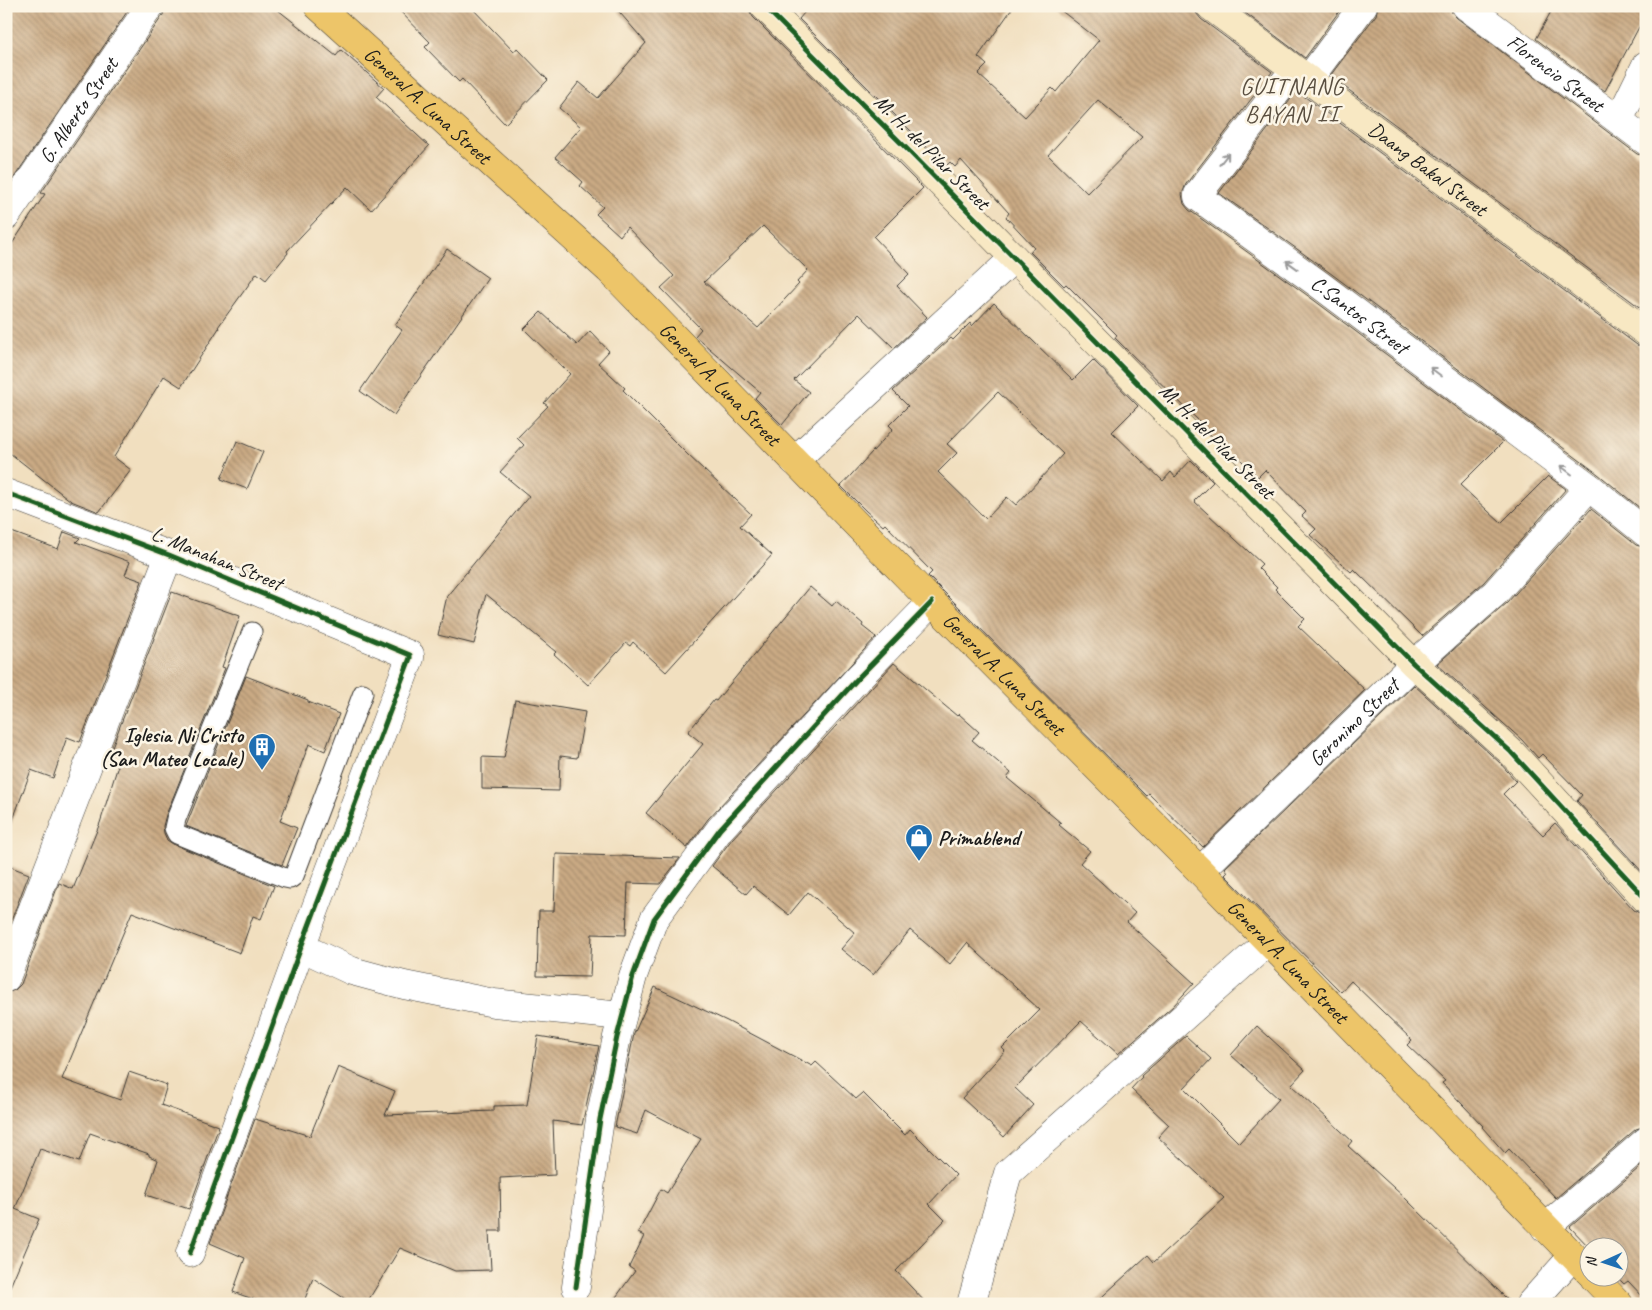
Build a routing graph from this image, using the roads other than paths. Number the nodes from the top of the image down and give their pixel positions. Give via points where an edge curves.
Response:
1 (150, 6) edge
2 (318, 6) edge
3 (764, 6) edge
4 (1210, 6) edge
5 (1363, 6) edge
6 (1466, 6) edge
7 (1646, 65) edge
8 (1301, 75) junction
9 (1619, 120) junction
10 (1646, 141) edge
11 (9, 206) edge
12 (1014, 258) junction
13 (1646, 332) edge
14 (794, 461) junction
15 (1589, 487) junction
16 (6, 493) edge
17 (1646, 533) edge
18 (169, 555) junction
19 (932, 602) junction
20 (252, 632) dead end
21 (1414, 664) junction
22 (363, 693) dead end
23 (1200, 871) junction
24 (1646, 899) edge
25 (1268, 942) junction
26 (301, 947) junction
27 (6, 978) edge
28 (622, 1016) junction
29 (1646, 1142) edge
30 (1545, 1228) junction
31 (190, 1253) dead end
32 (1580, 1263) edge
33 (1580, 1265) edge
34 (576, 1287) dead end
35 (1604, 1288) edge
36 (971, 1304) edge
37 (1530, 1304) edge
38 (1619, 1304) edge

1 - 11 street, G. Alberto Street
2 - 14 main road, General A. Luna Street via 609,270
3 - 12 street, M. H. del Pilar Street
4 - 8 street, Daang Bakal Street
5 - 8 street
6 - 9 street, Florencio Street
7 - 9 street
8 - 13 street, Daang Bakal Street
15 -> 8 street, C.Santos Street via 1198,197
9 - 10 street, Florencio Street
12 - 14 street
12 - 21 street, M. H. del Pilar Street
14 - 19 main road, General A. Luna Street
15 - 17 street, C.Santos Street
15 - 21 street, Geronimo Street via 1494,593
16 - 18 street, L. Manahan Street
18 - 26 street, L. Manahan Street via 410,655
18 - 27 street
19 - 23 main road, General A. Luna Street
19 - 28 street via 720,829 654,919
20 - 22 lane via 176,819 174,828 177,834 285,878 294,876
21 - 23 street, Geronimo Street
21 - 24 street, M. H. del Pilar Street via 1511,752
23 - 25 main road, General A. Luna Street
25 - 30 main road, General A. Luna Street
25 - 36 street via 1008,1173
26 - 28 street via 352,971 404,984 494,1003
26 - 31 street
28 - 34 street via 600,1119
29 - 30 street
30 - 32 main road, General A. Luna Street
33 - 37 street
35 - 38 main road

